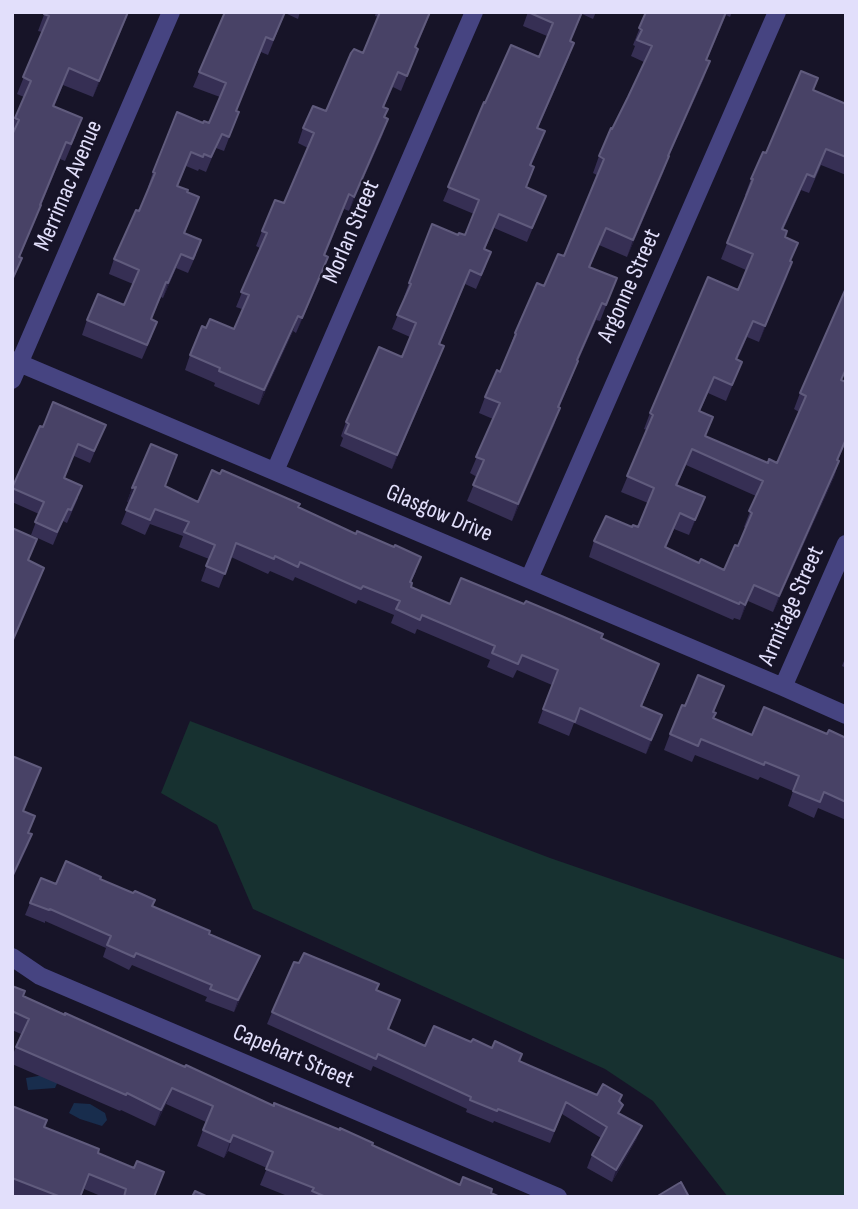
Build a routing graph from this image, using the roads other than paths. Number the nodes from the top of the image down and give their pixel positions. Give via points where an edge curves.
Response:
1 (171, 12) edge
2 (474, 12) edge
3 (777, 12) edge
4 (16, 361) edge
5 (12, 380) edge
6 (275, 471) junction
7 (846, 544) edge
8 (529, 579) junction
9 (783, 687) junction
10 (846, 715) edge
11 (12, 957) edge
12 (558, 1197) edge

1 - 4 street, Merrimac Avenue
2 - 6 street, Morlan Street
3 - 8 street, Argonne Street
4 - 5 street, Merrimac Avenue
4 - 6 street, Glasgow Drive
6 - 8 street, Glasgow Drive
7 - 9 street, Armitage Street
8 - 9 street, Glasgow Drive
9 - 10 street, Glasgow Drive
11 - 12 street, Capehart Street via 40,976

